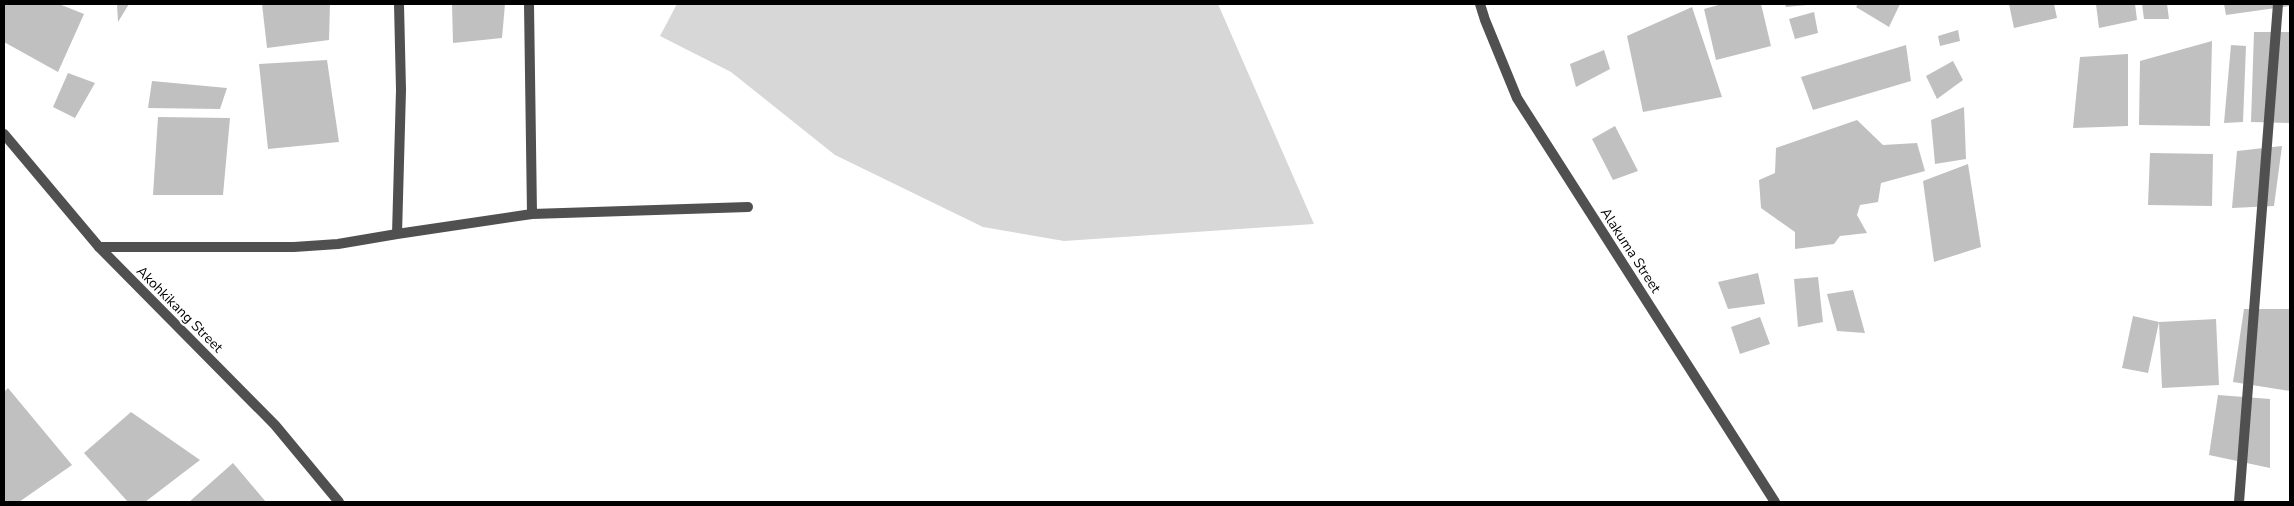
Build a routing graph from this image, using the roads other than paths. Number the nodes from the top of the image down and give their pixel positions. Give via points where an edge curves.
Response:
1 (399, 4) edge
2 (529, 4) edge
3 (1480, 4) edge
4 (2278, 4) edge
5 (4, 134) edge
6 (748, 207) dead end
7 (532, 214) junction
8 (398, 234) junction
9 (100, 247) junction
10 (339, 502) edge
11 (1775, 502) edge
12 (2239, 502) edge

1 - 8 street
2 - 7 street
3 - 11 street, Alakuma Street via 1517,98
4 - 12 street
5 - 9 street, Akohkikang Street
6 - 7 street
7 - 8 street
8 - 9 street via 294,247
9 - 10 street, Akohkikang Street via 274,425

